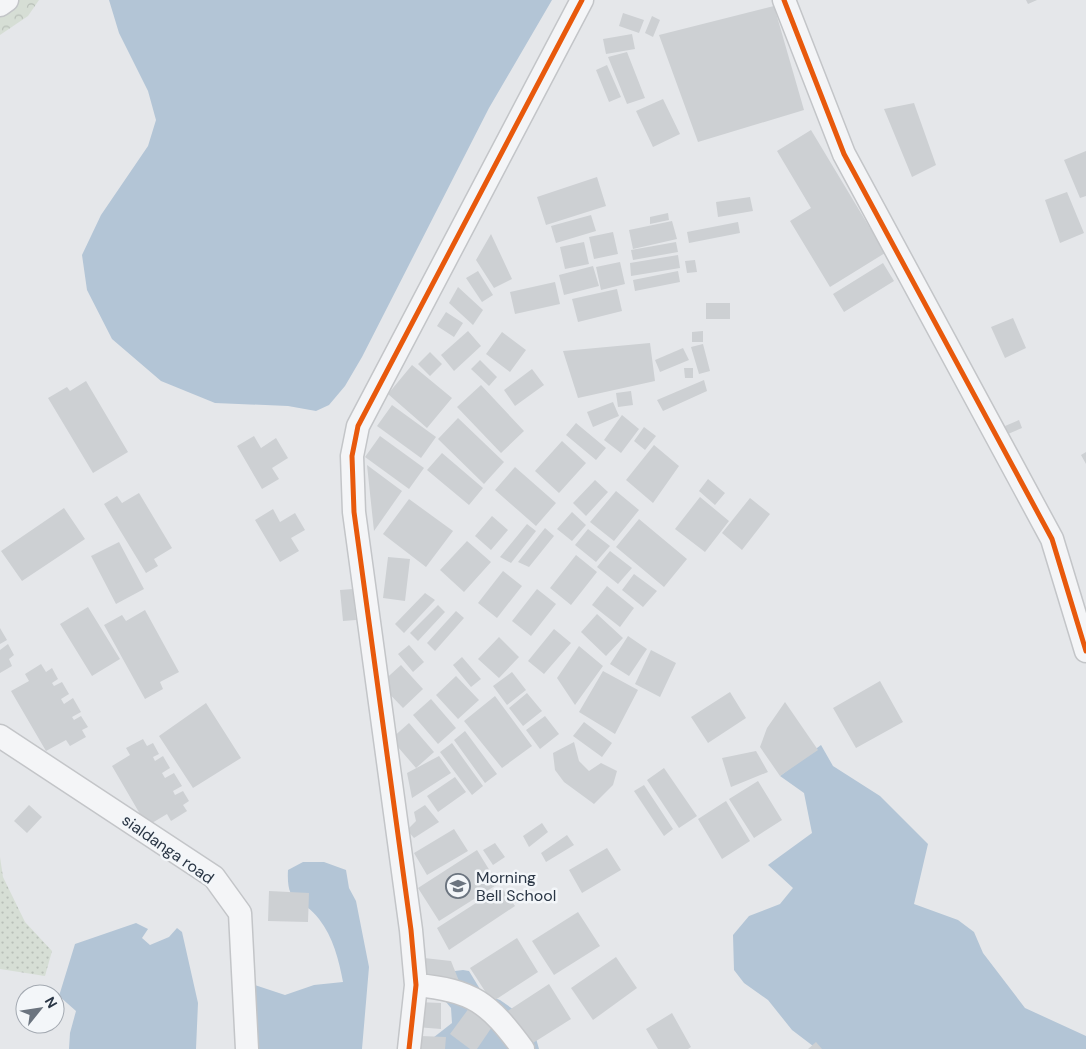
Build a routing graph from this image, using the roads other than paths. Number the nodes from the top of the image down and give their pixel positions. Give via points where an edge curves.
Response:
1 (7, 0) edge
2 (582, 0) edge
3 (784, 0) edge
4 (0, 4) edge
5 (1086, 651) edge
6 (0, 736) edge
7 (416, 985) junction
8 (247, 1049) edge
9 (409, 1049) edge
10 (523, 1049) edge

1 - 4 street
2 - 7 street via 358,426 352,456 354,512 397,820
3 - 5 street via 844,154 1052,539
6 - 8 street, sialdanga road via 214,877 240,913
7 - 9 street
7 - 10 street via 468,994 502,1021

